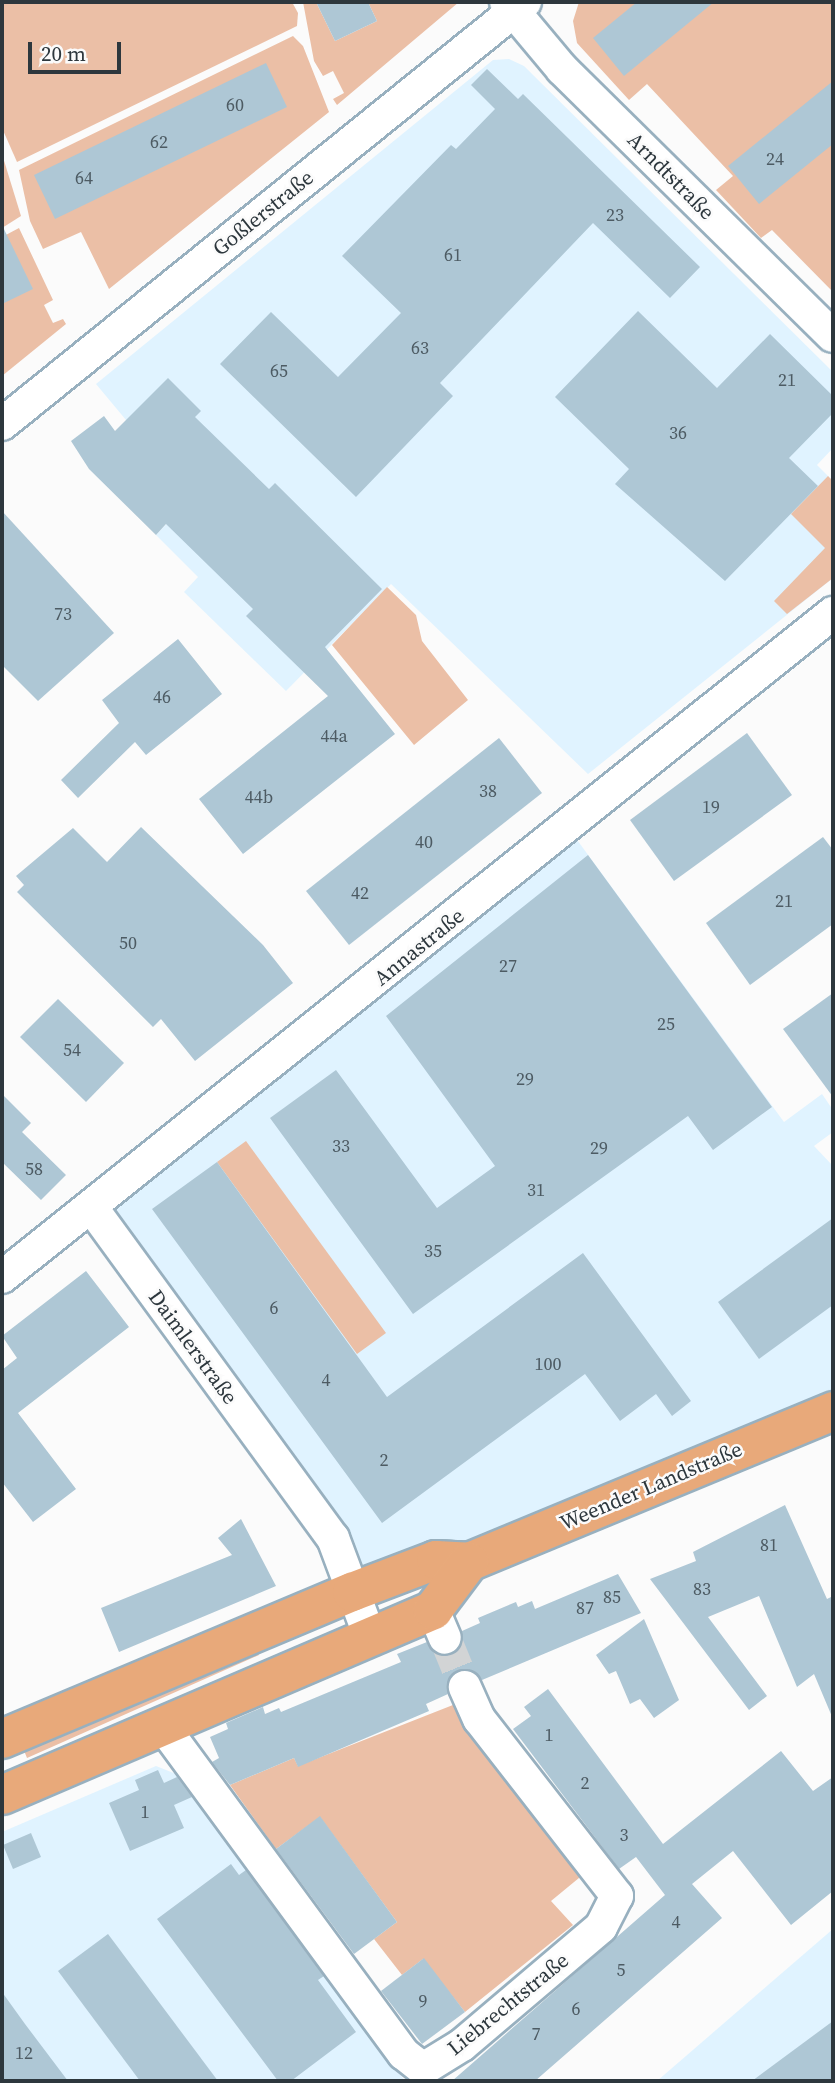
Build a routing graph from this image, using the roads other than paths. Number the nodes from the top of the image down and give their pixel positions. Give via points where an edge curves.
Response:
1 (515, 5) edge
2 (833, 337) edge
3 (2, 424) edge
4 (833, 613) edge
5 (92, 1208) junction
6 (2, 1277) edge
7 (833, 1411) edge
8 (469, 1562) junction
9 (348, 1582) junction
10 (370, 1637) junction
11 (466, 1686) tunnel mouth
12 (162, 1726) junction
13 (2, 1739) edge
14 (2, 1795) edge

1 - 2 street, Arndtstraße via 562,69
1 - 3 street, Goßlerstraße
4 - 5 street, Annastraße
5 - 6 street, Annastraße
5 - 9 street, Daimlerstraße via 291,1488 333,1538
7 - 8 main road, Weender Landstraße
8 - 9 main road, Weender Landstraße via 436,1559
8 - 10 main road via 439,1624
9 - 10 street
9 - 13 main road, Weender Landstraße
10 - 12 main road
11 - 12 street, Liebrechtstraße via 479,1719 617,1896 601,1927 462,2045 423,2069 404,2054
12 - 14 main road

